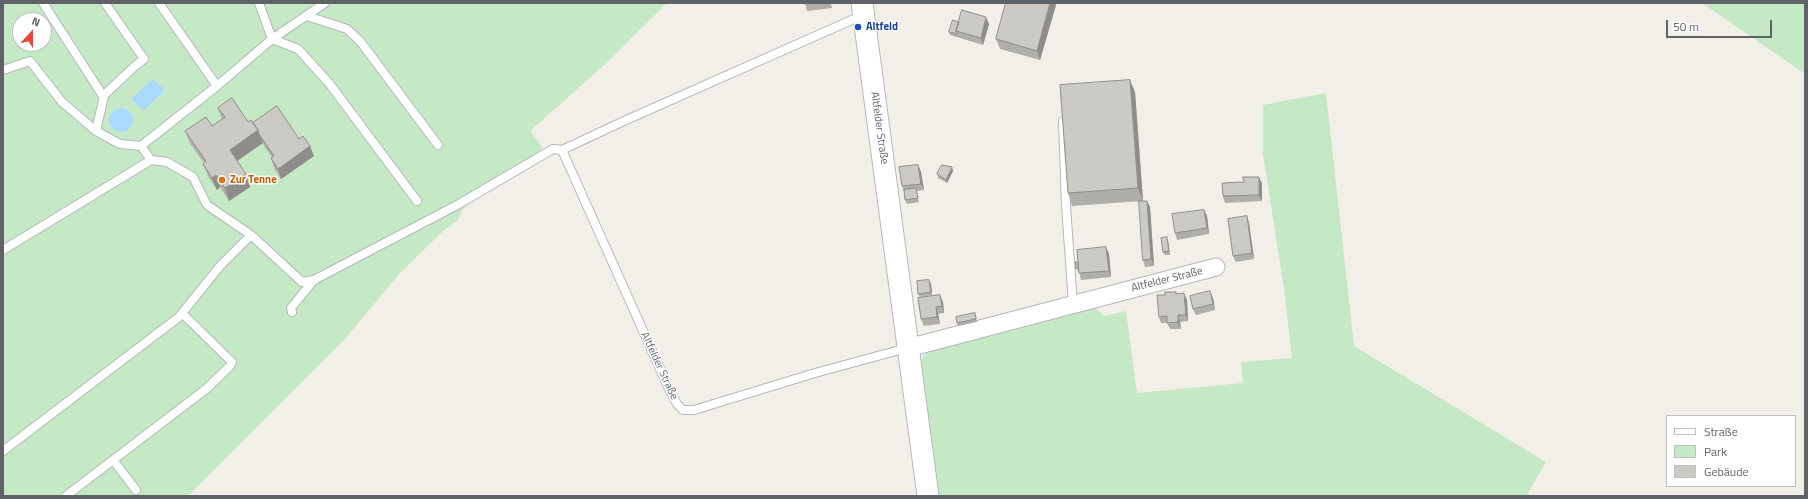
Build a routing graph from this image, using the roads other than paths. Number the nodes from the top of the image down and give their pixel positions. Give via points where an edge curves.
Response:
1 (43, 3) edge
2 (105, 3) edge
3 (159, 3) edge
4 (259, 3) edge
5 (323, 4) edge
6 (863, 9) edge
7 (307, 16) junction
8 (272, 39) junction
9 (3, 70) edge
10 (217, 86) junction
11 (103, 96) junction
12 (1063, 112) edge
13 (96, 131) junction
14 (438, 145) dead end
15 (141, 146) junction
16 (562, 150) junction
17 (151, 160) junction
18 (417, 201) dead end
19 (251, 236) junction
20 (3, 250) edge
21 (1216, 267) dead end
22 (314, 280) junction
23 (1073, 304) junction
24 (292, 312) dead end
25 (183, 314) junction
26 (908, 348) junction
27 (3, 451) edge
28 (113, 460) junction
29 (136, 490) dead end
30 (66, 496) edge
31 (928, 496) edge

1 - 11 lane
2 - 11 lane via 144,59
3 - 10 lane
4 - 8 lane
5 - 7 lane
6 - 16 lane
6 - 26 street, Altfelder Straße
7 - 8 lane
7 - 14 lane via 347,29 360,41
8 - 10 lane
8 - 18 lane via 298,48 329,83
9 - 13 lane via 30,61 62,102
10 - 15 lane
11 - 13 lane
12 - 23 lane
13 - 15 lane via 120,144
15 - 17 lane
16 - 22 lane via 554,149 459,204
16 - 26 lane, Altfelder Straße via 670,391 683,410 694,410
17 - 19 lane via 167,162 193,176 207,205
17 - 20 lane
19 - 22 lane via 302,282
19 - 25 lane via 220,266
21 - 23 street, Altfelder Straße
22 - 24 lane via 291,308
23 - 26 street, Altfelder Straße
25 - 27 lane
25 - 28 lane via 232,362 206,388
26 - 31 street, Altfelder Straße
28 - 29 lane
28 - 30 lane

